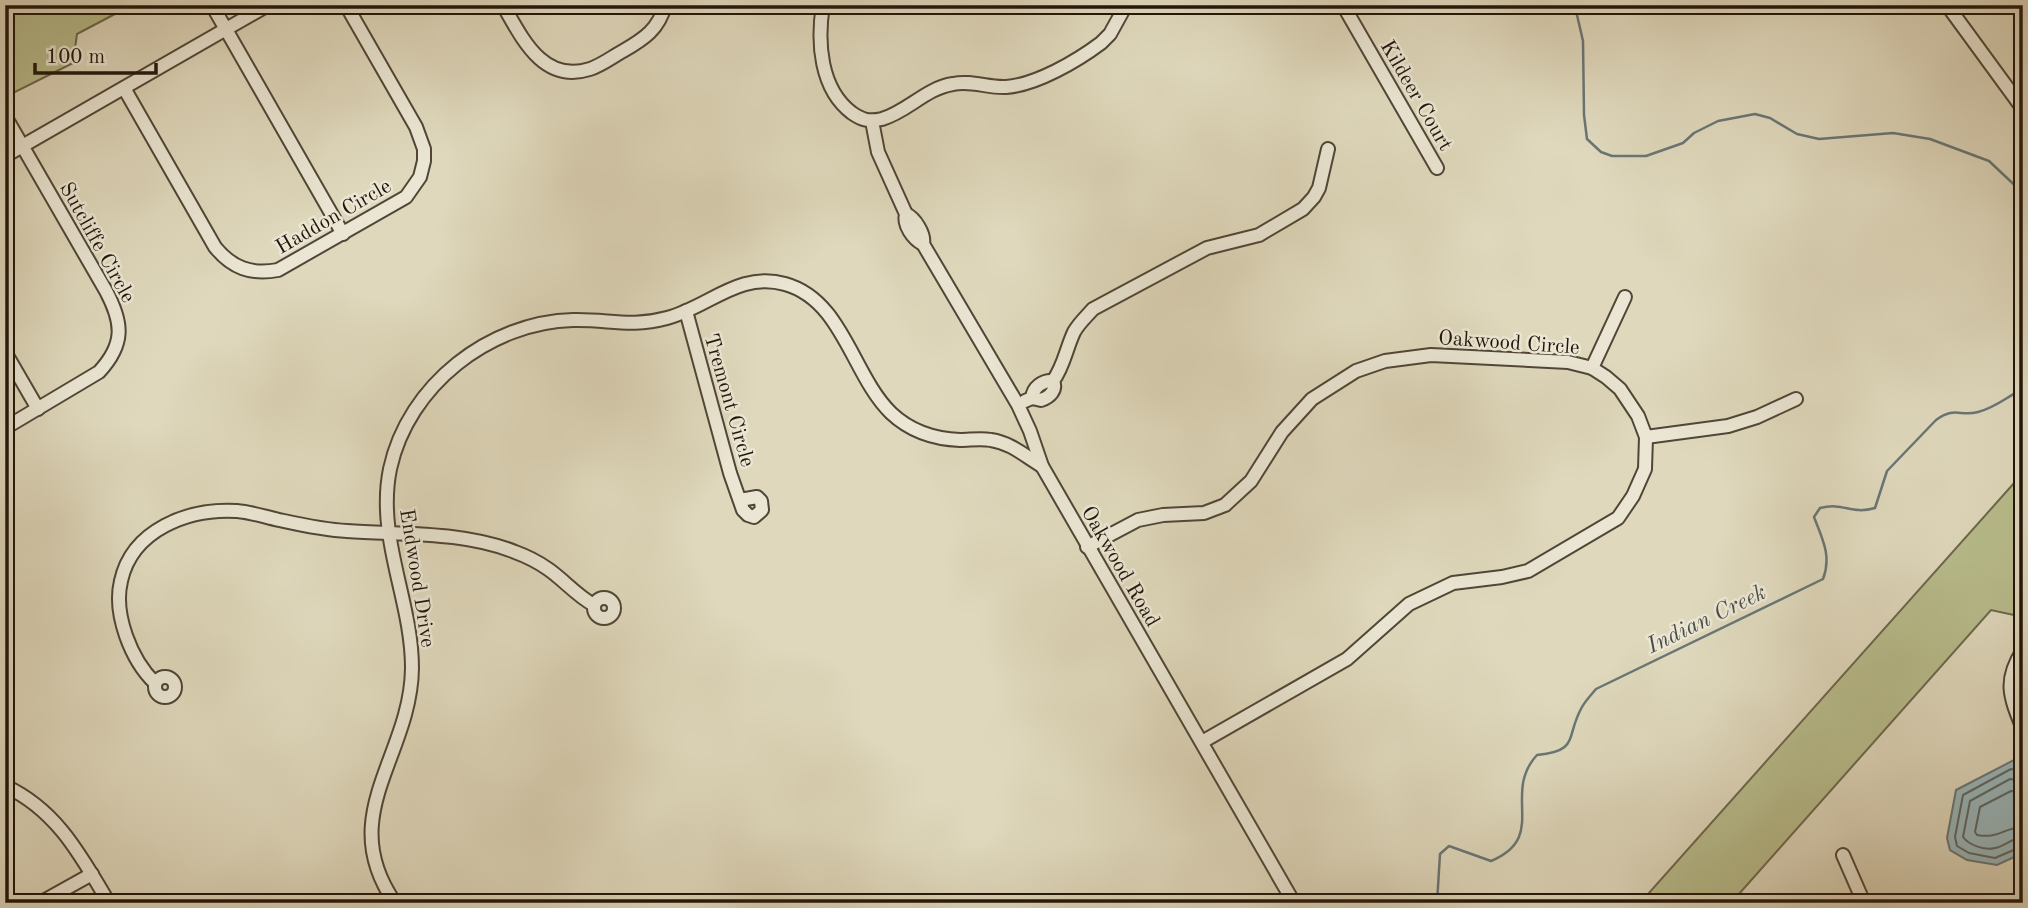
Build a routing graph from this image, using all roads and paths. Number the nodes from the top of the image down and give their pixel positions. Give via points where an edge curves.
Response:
1 (212, 5) edge
2 (268, 5) edge
3 (346, 5) edge
4 (503, 5) edge
5 (666, 5) edge
6 (823, 5) edge
7 (1126, 5) edge
8 (1343, 5) edge
9 (1947, 5) edge
10 (226, 29) junction
11 (124, 88) junction
12 (2023, 109) edge
13 (5, 116) edge
14 (872, 121) junction
15 (23, 146) junction
16 (1328, 149) dead end
17 (5, 156) edge
18 (1437, 168) dead end
19 (343, 234) junction
20 (1625, 297) dead end
21 (686, 311) junction
22 (5, 352) edge
23 (1592, 368) junction
24 (1796, 400) dead end
25 (1018, 405) junction
26 (38, 409) junction
27 (5, 428) edge
28 (1646, 437) junction
29 (1041, 466) junction
30 (740, 500) dead end
31 (388, 534) junction
32 (1087, 547) junction
33 (594, 605) dead end
34 (2023, 650) edge
35 (155, 683) dead end
36 (2023, 729) edge
37 (5, 731) edge
38 (1202, 743) junction
39 (5, 760) edge
40 (5, 786) edge
41 (1843, 855) dead end
42 (92, 874) junction
43 (40, 903) edge
44 (108, 903) edge
45 (395, 903) edge
46 (1294, 903) edge
47 (1864, 903) edge

1 - 10 street
2 - 10 street
3 - 19 street, Haddon Circle via 416,127 424,161 420,177 406,197
4 - 5 street via 536,57 551,67 577,72 598,66 650,34
6 - 14 street via 820,38 832,88 845,107 862,120
7 - 14 street via 1101,43 1038,79 1004,87 944,86
8 - 18 street, Kildeer Court
9 - 12 street
10 - 11 street
10 - 19 street
11 - 15 street
11 - 19 street, Haddon Circle via 228,262 256,272 278,270
13 - 15 street, Sutcliffe Circle
14 - 25 street, Oakwood Road via 878,152 906,214 905,222 923,244
15 - 17 street
15 - 26 street, Sutcliffe Circle via 111,300 119,327 111,360
16 - 25 street via 1319,188 1303,209 1259,235 1207,248 1093,310 1074,333 1047,398 1032,398
20 - 23 street
21 - 29 street, Endwood Drive via 753,281 800,289 827,313 888,410 912,429 936,437 1009,445
21 - 30 street, Tremont Circle
21 - 31 street, Endwood Drive via 643,324 574,320 526,327 471,353 435,384 406,428 391,467
22 - 26 street
23 - 28 street, Oakwood Circle via 1627,397
23 - 32 street, Oakwood Circle via 1554,361 1431,355 1372,365 1312,399 1282,432 1251,481 1225,505 1204,513 1138,520
24 - 28 street via 1728,426
25 - 29 street, Oakwood Road
26 - 27 street, Sutcliffe Circle
28 - 38 street, Oakwood Circle via 1647,457 1640,484 1625,509 1606,526 1528,571 1453,583 1430,592 1395,614 1347,659
29 - 32 street, Oakwood Road
31 - 33 street via 470,539 505,548 548,569
31 - 35 street via 311,527 240,511 190,515 160,528 129,556 118,603 124,632
31 - 45 street, Endwood Drive via 407,617 411,678 397,739 373,806 370,836 377,872
32 - 38 street, Oakwood Road
34 - 36 street via 2009,681
37 - 39 street
38 - 46 street, Oakwood Road
40 - 42 street via 49,816
41 - 47 street
42 - 43 street
42 - 44 street

